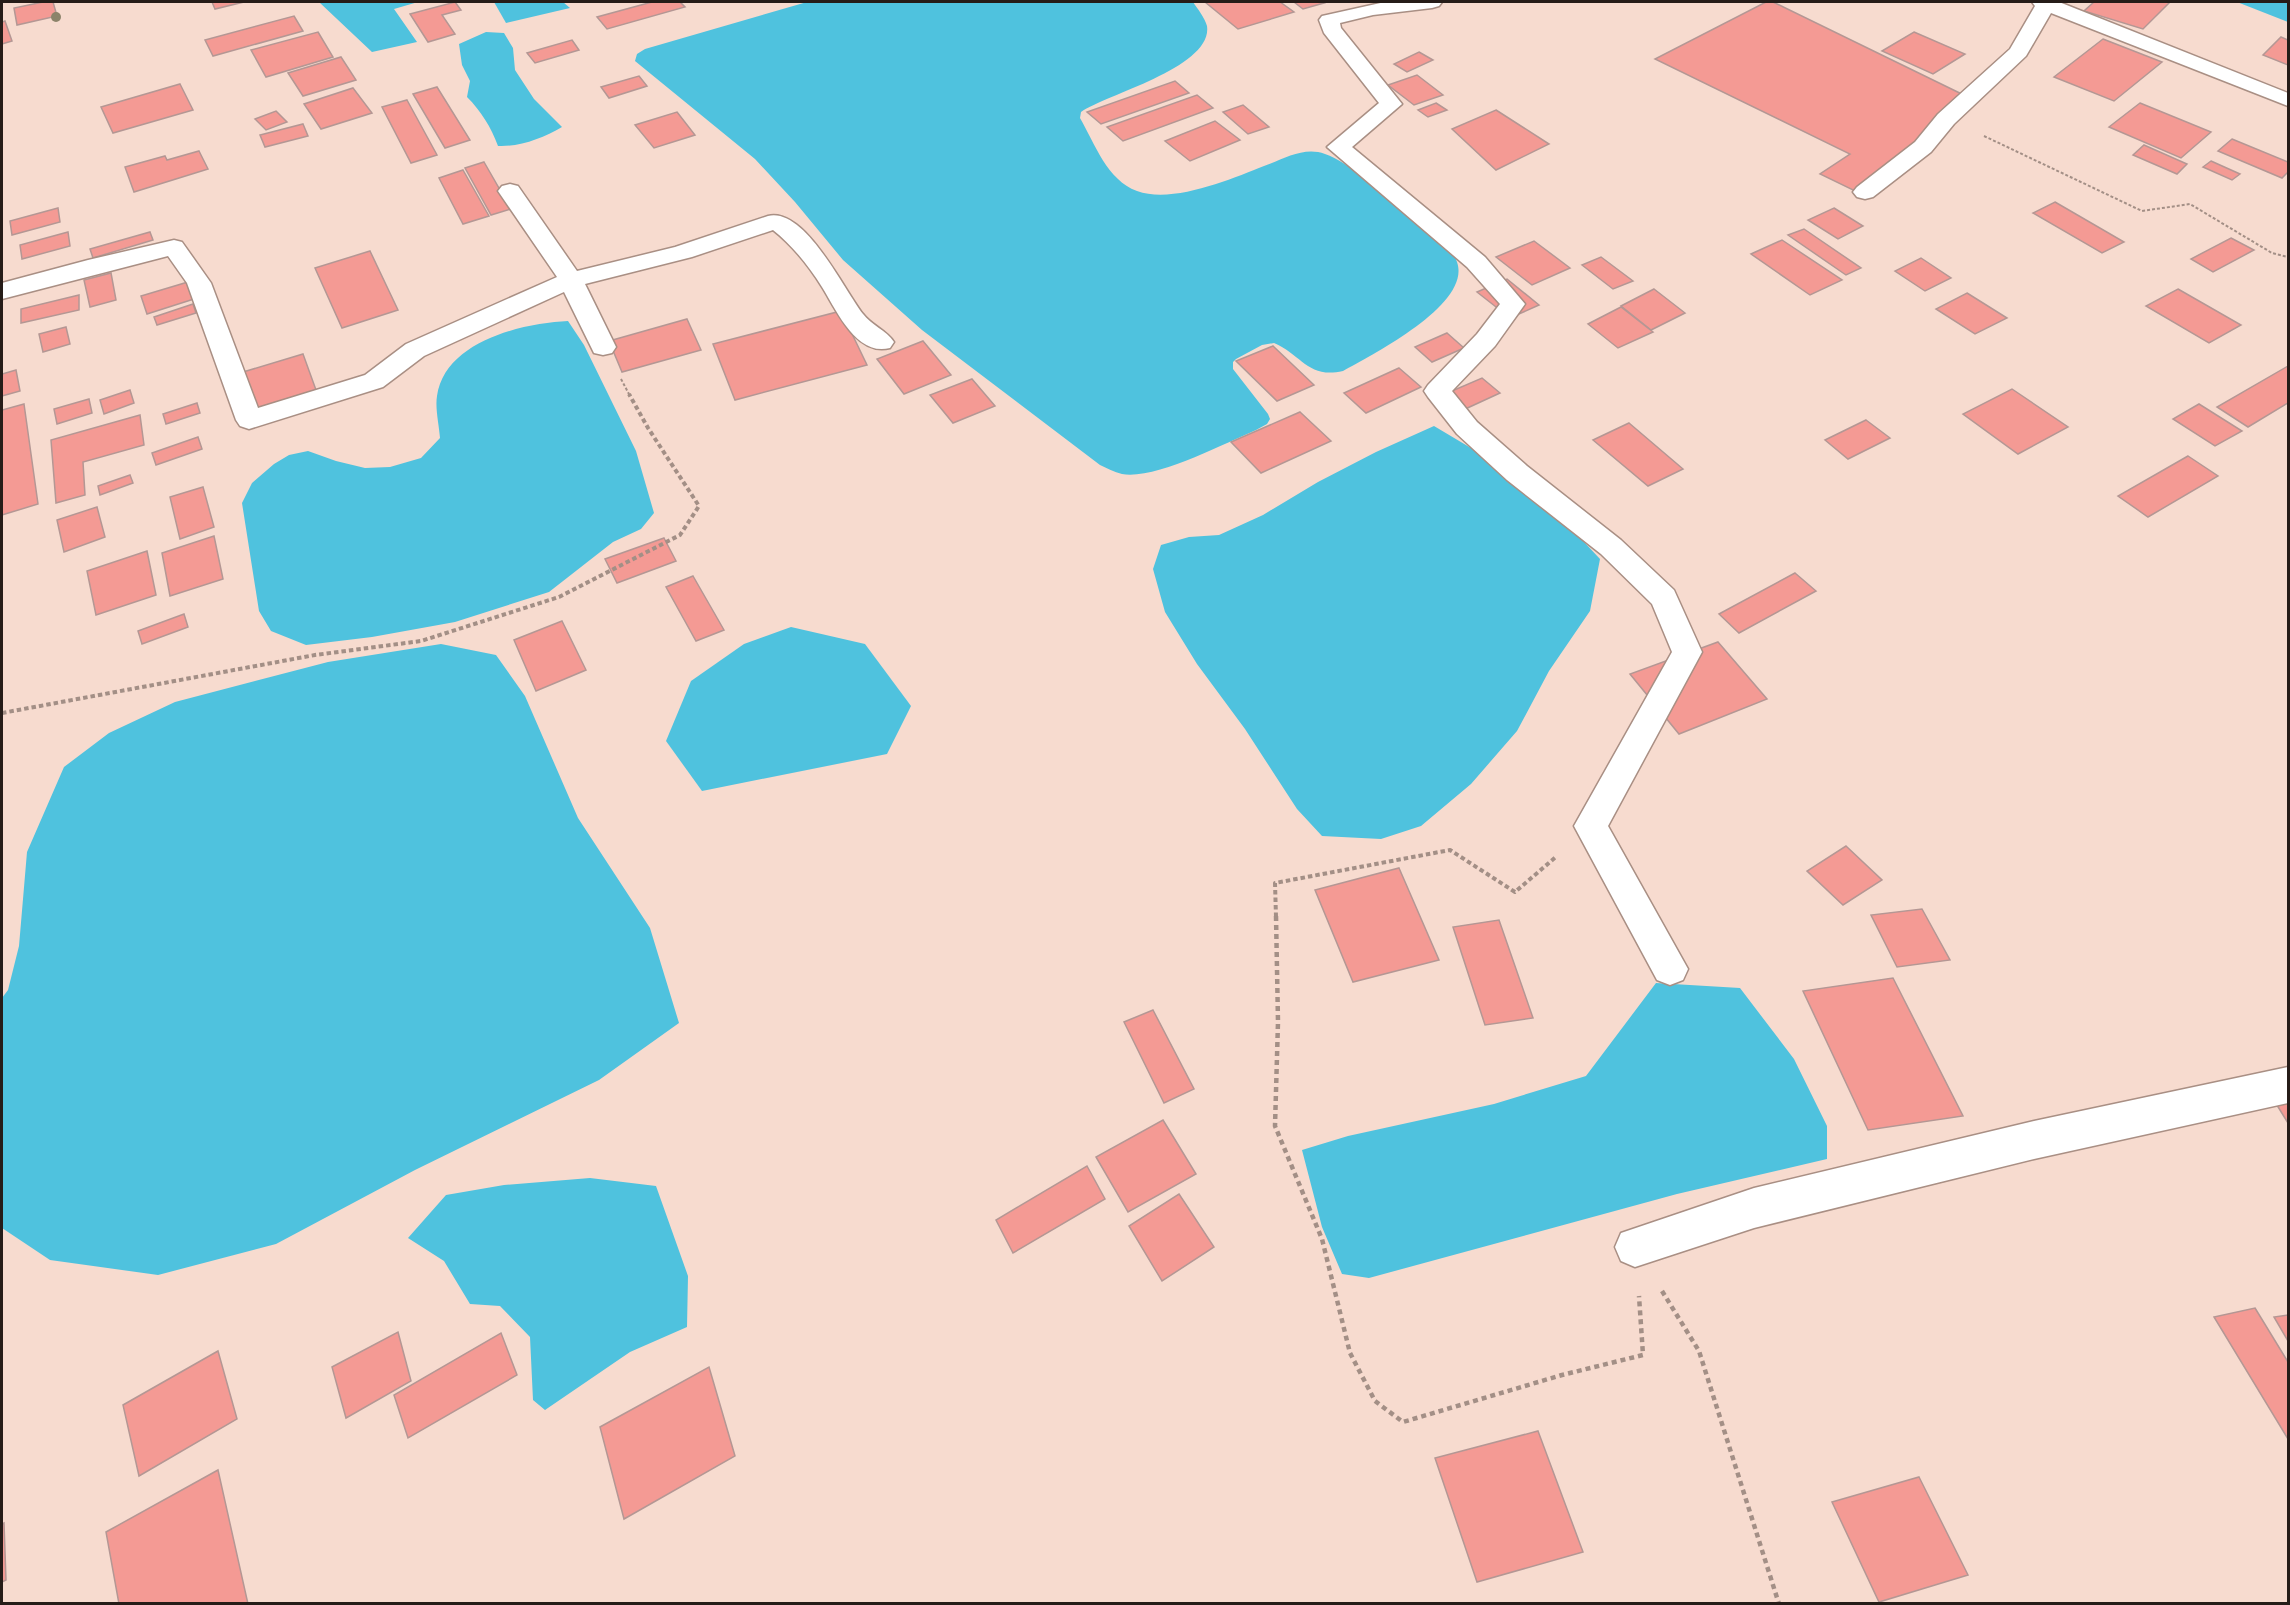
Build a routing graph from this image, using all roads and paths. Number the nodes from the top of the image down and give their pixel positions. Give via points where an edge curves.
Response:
1 (1432, 2) edge
2 (2044, 2) edge
3 (2289, 100) edge
4 (1946, 119) junction
5 (510, 191) dead end
6 (1865, 192) dead end
7 (2289, 257) edge
8 (570, 280) junction
9 (2, 291) edge
10 (881, 342) dead end
11 (603, 347) joint
12 (2, 713) edge
13 (1591, 826) junction
14 (1670, 969) dead end
15 (2289, 1085) edge
16 (1635, 1247) junction
17 (1779, 1604) edge

1 - 13 street via 1373,9 1329,20 1331,29 1391,104 1338,147 1476,262 1513,304 1486,340 1437,391 1467,428 1611,547 1664,598 1687,652
2 - 3 street
2 - 4 street via 2019,52
4 - 6 street via 1923,147
4 - 7 path via 2142,211 2190,204 2272,253
5 - 8 street
8 - 9 street via 415,350 374,381 249,420 199,283 174,247
8 - 10 street via 683,252 776,220 794,235 832,283 854,321
8 - 11 street
11 - 12 path via 648,428 699,506 680,535 559,597 421,641 315,655
13 - 14 street
13 - 16 path via 1515,892 1449,850 1275,883 1275,1126 1322,1239 1350,1353 1375,1401 1403,1422 1644,1355
15 - 16 street via 2034,1140 1754,1208
16 - 17 path via 1699,1352

